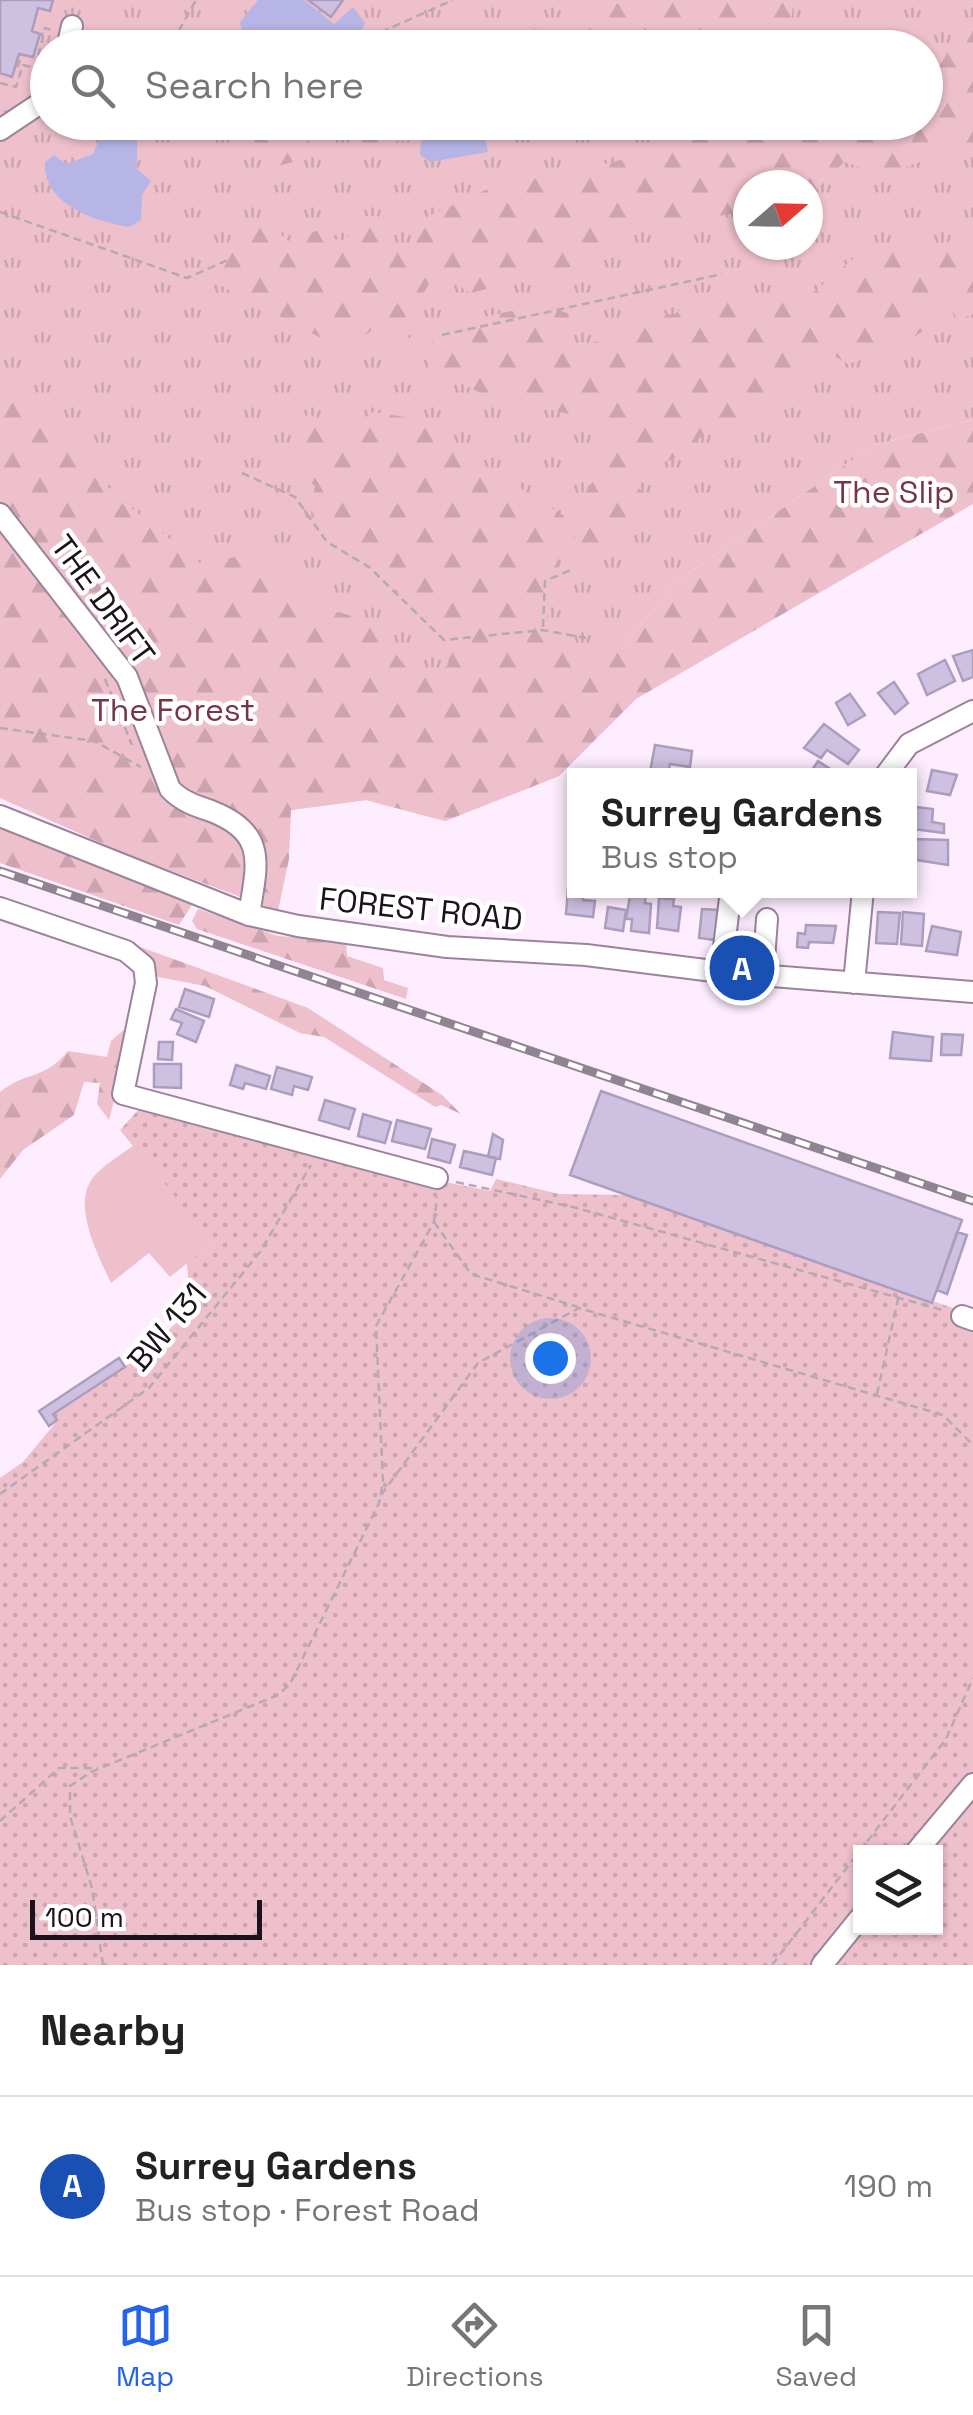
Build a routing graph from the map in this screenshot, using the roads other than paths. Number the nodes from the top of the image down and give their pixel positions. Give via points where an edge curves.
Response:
1 (30, 110) edge
2 (0, 130) edge
3 (0, 514) edge
4 (973, 711) edge
5 (891, 768) edge
6 (0, 816) edge
7 (729, 898) edge
8 (861, 898) edge
9 (0, 908) edge
10 (249, 915) junction
11 (768, 919) dead end
12 (721, 972) junction
13 (763, 973) junction
14 (854, 983) junction
15 (973, 992) edge
16 (437, 1178) road end
17 (973, 1784) edge
18 (922, 1845) edge
19 (853, 1927) edge
20 (822, 1965) edge

1 - 2 street
3 - 10 street, THE DRIFT via 127,677 164,780 177,797 225,817 252,840 256,872
4 - 5 street via 909,744
6 - 10 street, FOREST ROAD
7 - 12 street
8 - 14 street
9 - 16 street via 126,951 144,966 124,1094
10 - 12 street, FOREST ROAD via 447,946
11 - 13 street
12 - 13 street, FOREST ROAD
13 - 14 street, FOREST ROAD
14 - 15 street, FOREST ROAD
17 - 18 street
19 - 20 street

